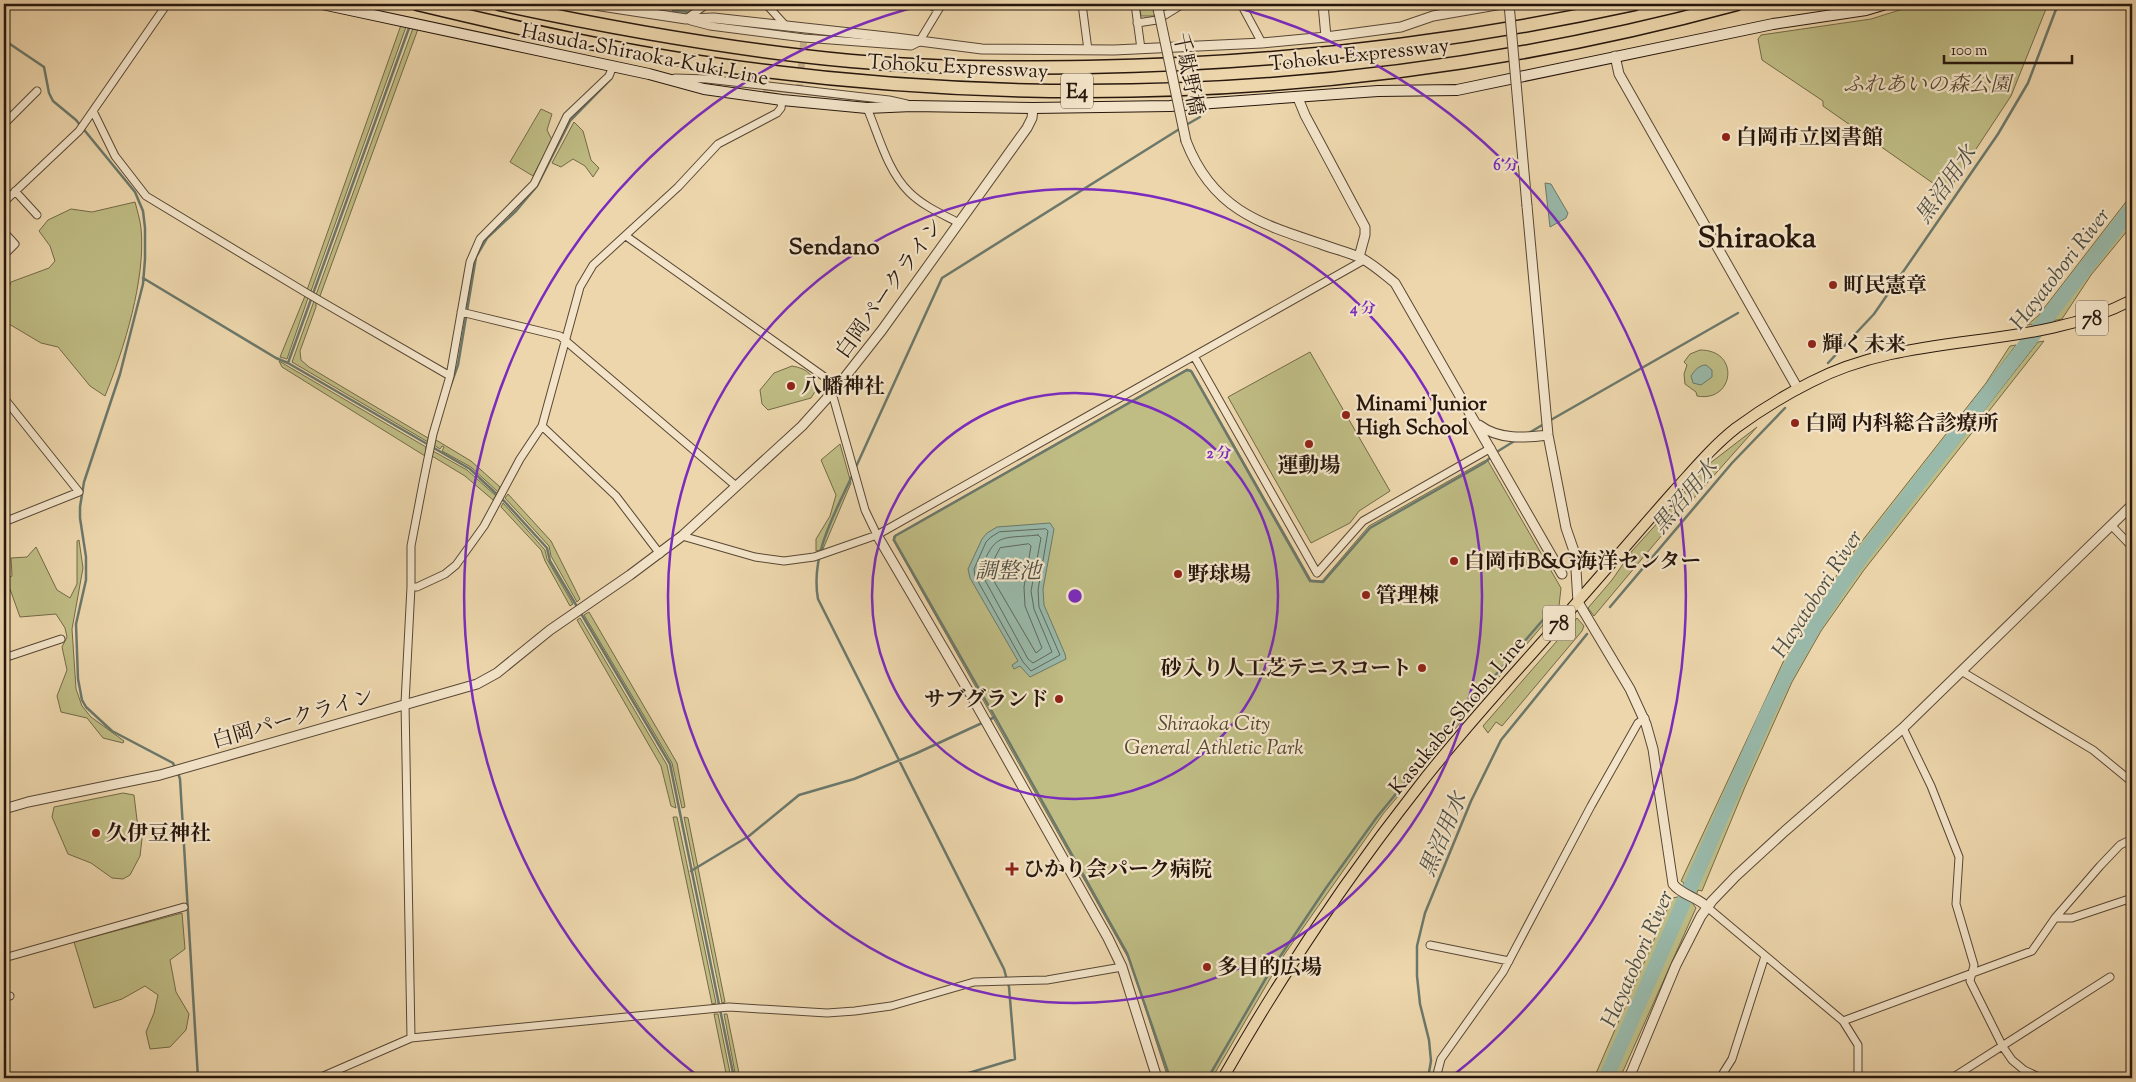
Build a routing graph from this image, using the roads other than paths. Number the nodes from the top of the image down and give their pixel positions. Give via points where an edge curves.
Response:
1 (167, 4) edge
2 (322, 4) edge
3 (417, 4) edge
4 (499, 4) edge
5 (588, 4) edge
6 (707, 4) edge
7 (766, 4) edge
8 (926, 4) edge
9 (1082, 4) edge
10 (1135, 4) edge
11 (1183, 4) edge
12 (1241, 4) edge
13 (1323, 4) edge
14 (1494, 4) edge
15 (1502, 4) edge
16 (1509, 4) edge
17 (1635, 4) edge
18 (1737, 4) edge
19 (1886, 4) edge
20 (940, 6) edge
21 (1867, 7) edge
22 (1158, 8) edge
23 (686, 19) junction
24 (1137, 23) junction
25 (785, 25) junction
26 (1326, 37) junction
27 (919, 42) junction
28 (1262, 43) junction
29 (1141, 49) junction
30 (1088, 50) junction
31 (1615, 56) junction
32 (613, 66) junction
33 (667, 78) junction
34 (37, 91) dead end
35 (1298, 98) junction
36 (782, 100) junction
37 (912, 106) junction
38 (867, 108) junction
39 (1033, 108) junction
40 (93, 111) junction
41 (4, 124) edge
42 (15, 191) junction
43 (4, 202) edge
44 (36, 215) dead end
45 (959, 223) junction
46 (4, 232) edge
47 (626, 236) junction
48 (4, 255) edge
49 (1361, 258) junction
50 (2132, 300) edge
51 (461, 312) junction
52 (565, 339) junction
53 (1194, 356) junction
54 (450, 376) junction
55 (1798, 389) junction
56 (832, 393) junction
57 (4, 398) edge
58 (1477, 423) junction
59 (542, 426) junction
60 (1548, 435) junction
61 (1491, 448) junction
62 (736, 486) junction
63 (2132, 505) edge
64 (4, 522) edge
65 (2112, 526) junction
66 (877, 535) junction
67 (682, 536) junction
68 (2132, 548) edge
69 (660, 554) junction
70 (1562, 574) dead end
71 (411, 587) junction
72 (1578, 602) junction
73 (62, 638) dead end
74 (4, 658) edge
75 (1961, 671) junction
76 (405, 704) junction
77 (1644, 718) junction
78 (1903, 728) junction
79 (2132, 782) edge
80 (4, 809) edge
81 (2132, 839) edge
82 (2132, 898) edge
83 (1707, 907) junction
84 (184, 908) dead end
85 (2055, 918) junction
86 (1430, 945) dead end
87 (1764, 956) junction
88 (4, 958) edge
89 (1509, 961) junction
90 (1122, 966) junction
91 (1972, 973) junction
92 (2110, 977) dead end
93 (1843, 1021) junction
94 (411, 1038) junction
95 (2003, 1047) junction
96 (319, 1078) edge
97 (1157, 1078) edge
98 (1223, 1078) edge
99 (1436, 1078) edge
100 (1629, 1078) edge
101 (1720, 1078) edge
102 (1858, 1078) edge
103 (1952, 1078) edge
104 (2041, 1078) edge

1 - 40 street
2 - 32 main road, Hasuda-Shiraoka-Kuki Line
3 - 18 highway, Tohoku Expressway / E4 via 555,37 758,70 978,88 1125,92 1320,81 1439,66 1618,34
4 - 17 highway, Tohoku Expressway / E4 via 663,36 772,52 929,66 1032,68 1217,63 1379,49 1533,26
5 - 23 street
6 - 23 street
7 - 25 street
8 - 20 street
9 - 30 street
10 - 24 street
11 - 24 street via 1157,20
12 - 28 street
13 - 26 street
14 - 15 street
14 - 26 street via 1433,16 1401,27
16 - 60 street, bridge
19 - 21 main road, Hasuda-Shiraoka-Kuki Line
20 - 27 street
21 - 31 main road, Hasuda-Shiraoka-Kuki Line
22 - 49 street, 千駄野橋, bridge via 1186,141 1197,166 1213,189 1236,208 1276,228
23 - 25 street via 714,18
23 - 27 street via 710,26 804,38 911,46
24 - 29 street
25 - 27 street
26 - 28 street
27 - 30 street via 982,49
28 - 29 street
29 - 30 street
31 - 35 main road, Hasuda-Shiraoka-Kuki Line via 1457,90
31 - 55 street via 1623,82
32 - 33 main road, Hasuda-Shiraoka-Kuki Line
32 - 51 street via 609,76 568,116 534,184 480,239 470,262
33 - 36 main road, Hasuda-Shiraoka-Kuki Line via 704,89
33 - 37 street via 707,79 889,100
34 - 41 street
35 - 39 main road, Hasuda-Shiraoka-Kuki Line via 1170,106
35 - 49 street via 1365,226
36 - 38 main road, Hasuda-Shiraoka-Kuki Line
36 - 47 street via 777,113 718,144
37 - 38 main road, Hasuda-Shiraoka-Kuki Line
37 - 39 main road, Hasuda-Shiraoka-Kuki Line
38 - 45 street via 898,178 926,205
39 - 45 street, 白岡パークライン via 1027,128
40 - 42 street via 79,130
40 - 54 street via 115,156 146,196
42 - 43 street
42 - 44 street
45 - 56 street, 白岡パークライン
46 - 48 street via 14,244
47 - 52 street via 585,276
47 - 56 street via 826,378
49 - 53 street
49 - 58 street, 千駄野橋 via 1400,289
50 - 55 main road, Kasukabe-Shobu Line / 78 via 2100,315 2050,330 1887,355 1822,377
51 - 52 street
51 - 54 street
52 - 59 street
52 - 62 street
53 - 61 street via 1317,573 1363,521
53 - 66 street
54 - 71 street via 428,454 411,546
55 - 72 main road, Kasukabe-Shobu Line / 78 via 1736,428 1707,454
56 - 62 street, 白岡パークライン via 802,426
56 - 66 street via 865,510
57 - 64 street via 79,492
58 - 60 street via 1508,436
58 - 61 street, 千駄野橋
59 - 69 street via 616,496
59 - 71 street via 484,526 456,566 445,574
60 - 72 street via 1566,528 1575,554
61 - 70 street, 千駄野橋
62 - 67 street, 白岡パークライン
63 - 65 street
65 - 68 street
65 - 75 street
66 - 67 street via 814,557 784,561 755,557
66 - 90 street via 1041,817
67 - 69 street, 白岡パークライン
69 - 76 street, 白岡パークライン via 571,615 497,673 477,684
71 - 76 street
72 - 77 street
72 - 98 main road, Kasukabe-Shobu Line / 78 via 1433,769 1373,846 1310,934
73 - 74 street
75 - 78 street
75 - 79 street via 2094,750
76 - 80 street, 白岡パークライン via 160,775
76 - 94 street
77 - 83 street via 1653,749 1673,884
77 - 89 street via 1638,723 1591,806
78 - 83 street via 1778,837
78 - 91 street via 1931,786 1959,857 1956,904 1974,965
81 - 85 street via 2120,845
82 - 85 street via 2072,918
83 - 87 street
83 - 100 street via 1676,965
84 - 88 street
85 - 91 street via 2032,951
86 - 89 street
87 - 93 street
87 - 101 street via 1732,1059
89 - 99 street via 1442,1059
90 - 94 street via 1047,980 974,982 891,1006 855,1012 729,1007
90 - 97 street
91 - 93 street
91 - 95 street via 1970,981
92 - 95 street
93 - 102 street via 1858,1045
94 - 96 street
95 - 103 street
95 - 104 street via 2024,1070

